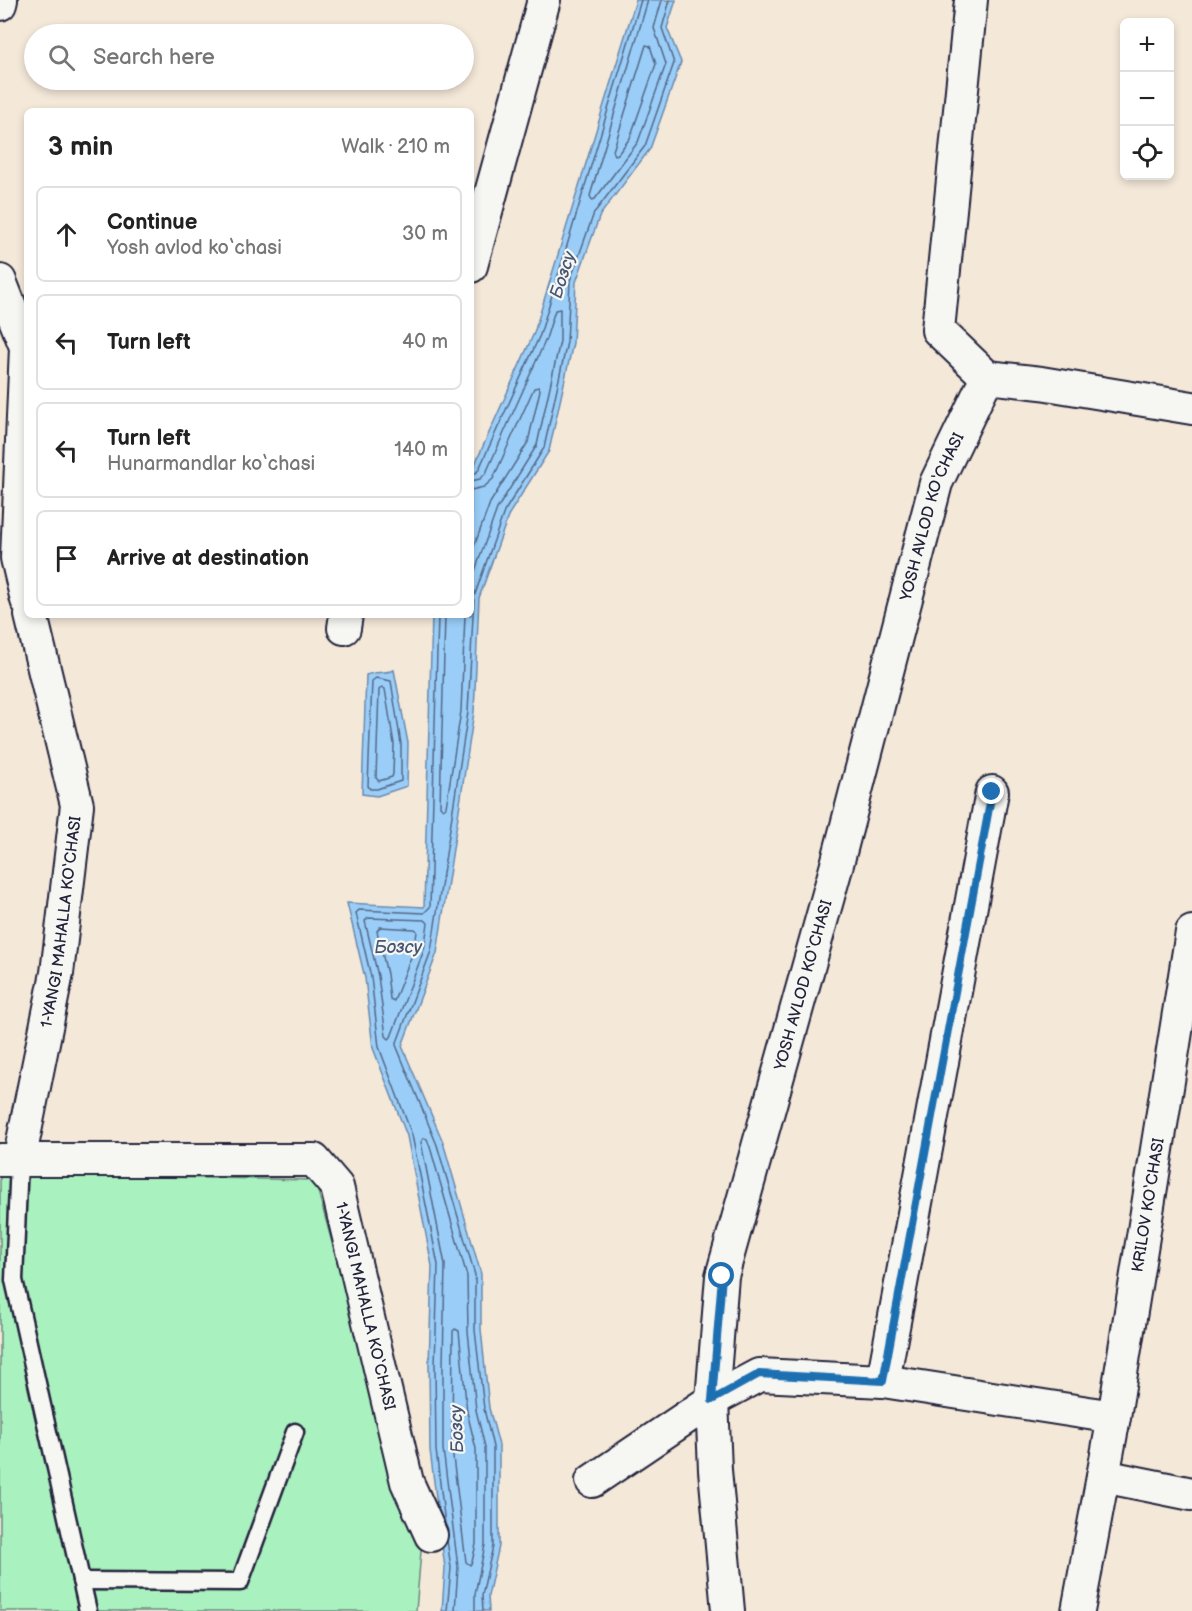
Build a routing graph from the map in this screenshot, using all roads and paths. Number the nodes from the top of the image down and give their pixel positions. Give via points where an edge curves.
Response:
1 (544, 0) edge
2 (971, 0) edge
3 (474, 255) edge
4 (0, 281) edge
5 (24, 340) edge
6 (987, 377) junction
7 (1192, 408) edge
8 (24, 410) edge
9 (24, 587) edge
10 (32, 618) edge
11 (992, 792) dead end
12 (1192, 932) edge
13 (10, 1161) edge
14 (883, 1381) junction
15 (712, 1400) junction
16 (1114, 1418) junction
17 (295, 1432) dead end
18 (1103, 1476) junction
19 (592, 1481) dead end
20 (1192, 1494) edge
21 (431, 1535) dead end
22 (81, 1581) junction
23 (88, 1611) edge
24 (728, 1611) edge
25 (1078, 1611) edge

1 - 3 street
2 - 6 street via 938,330
4 - 5 street
6 - 7 street
6 - 15 street, YOSH AVLOD KO‘CHASI via 936,483 836,868 722,1276
8 - 9 street via 17,558
10 - 13 street, 1-YANGI MAHALLA KO‘CHASI via 77,805 57,973
11 - 14 street
12 - 16 street, KRILOV KO‘CHASI
13 - 21 street, 1-YANGI MAHALLA KO‘CHASI via 314,1160 337,1187 407,1482
13 - 22 lane via 14,1280
14 - 15 street via 759,1374
14 - 16 street
15 - 19 street
15 - 24 street, YOSH AVLOD KO‘CHASI via 714,1470
16 - 18 street, KRILOV KO‘CHASI
17 - 22 lane via 240,1582
18 - 20 street
18 - 25 street, KRILOV KO‘CHASI
22 - 23 lane

